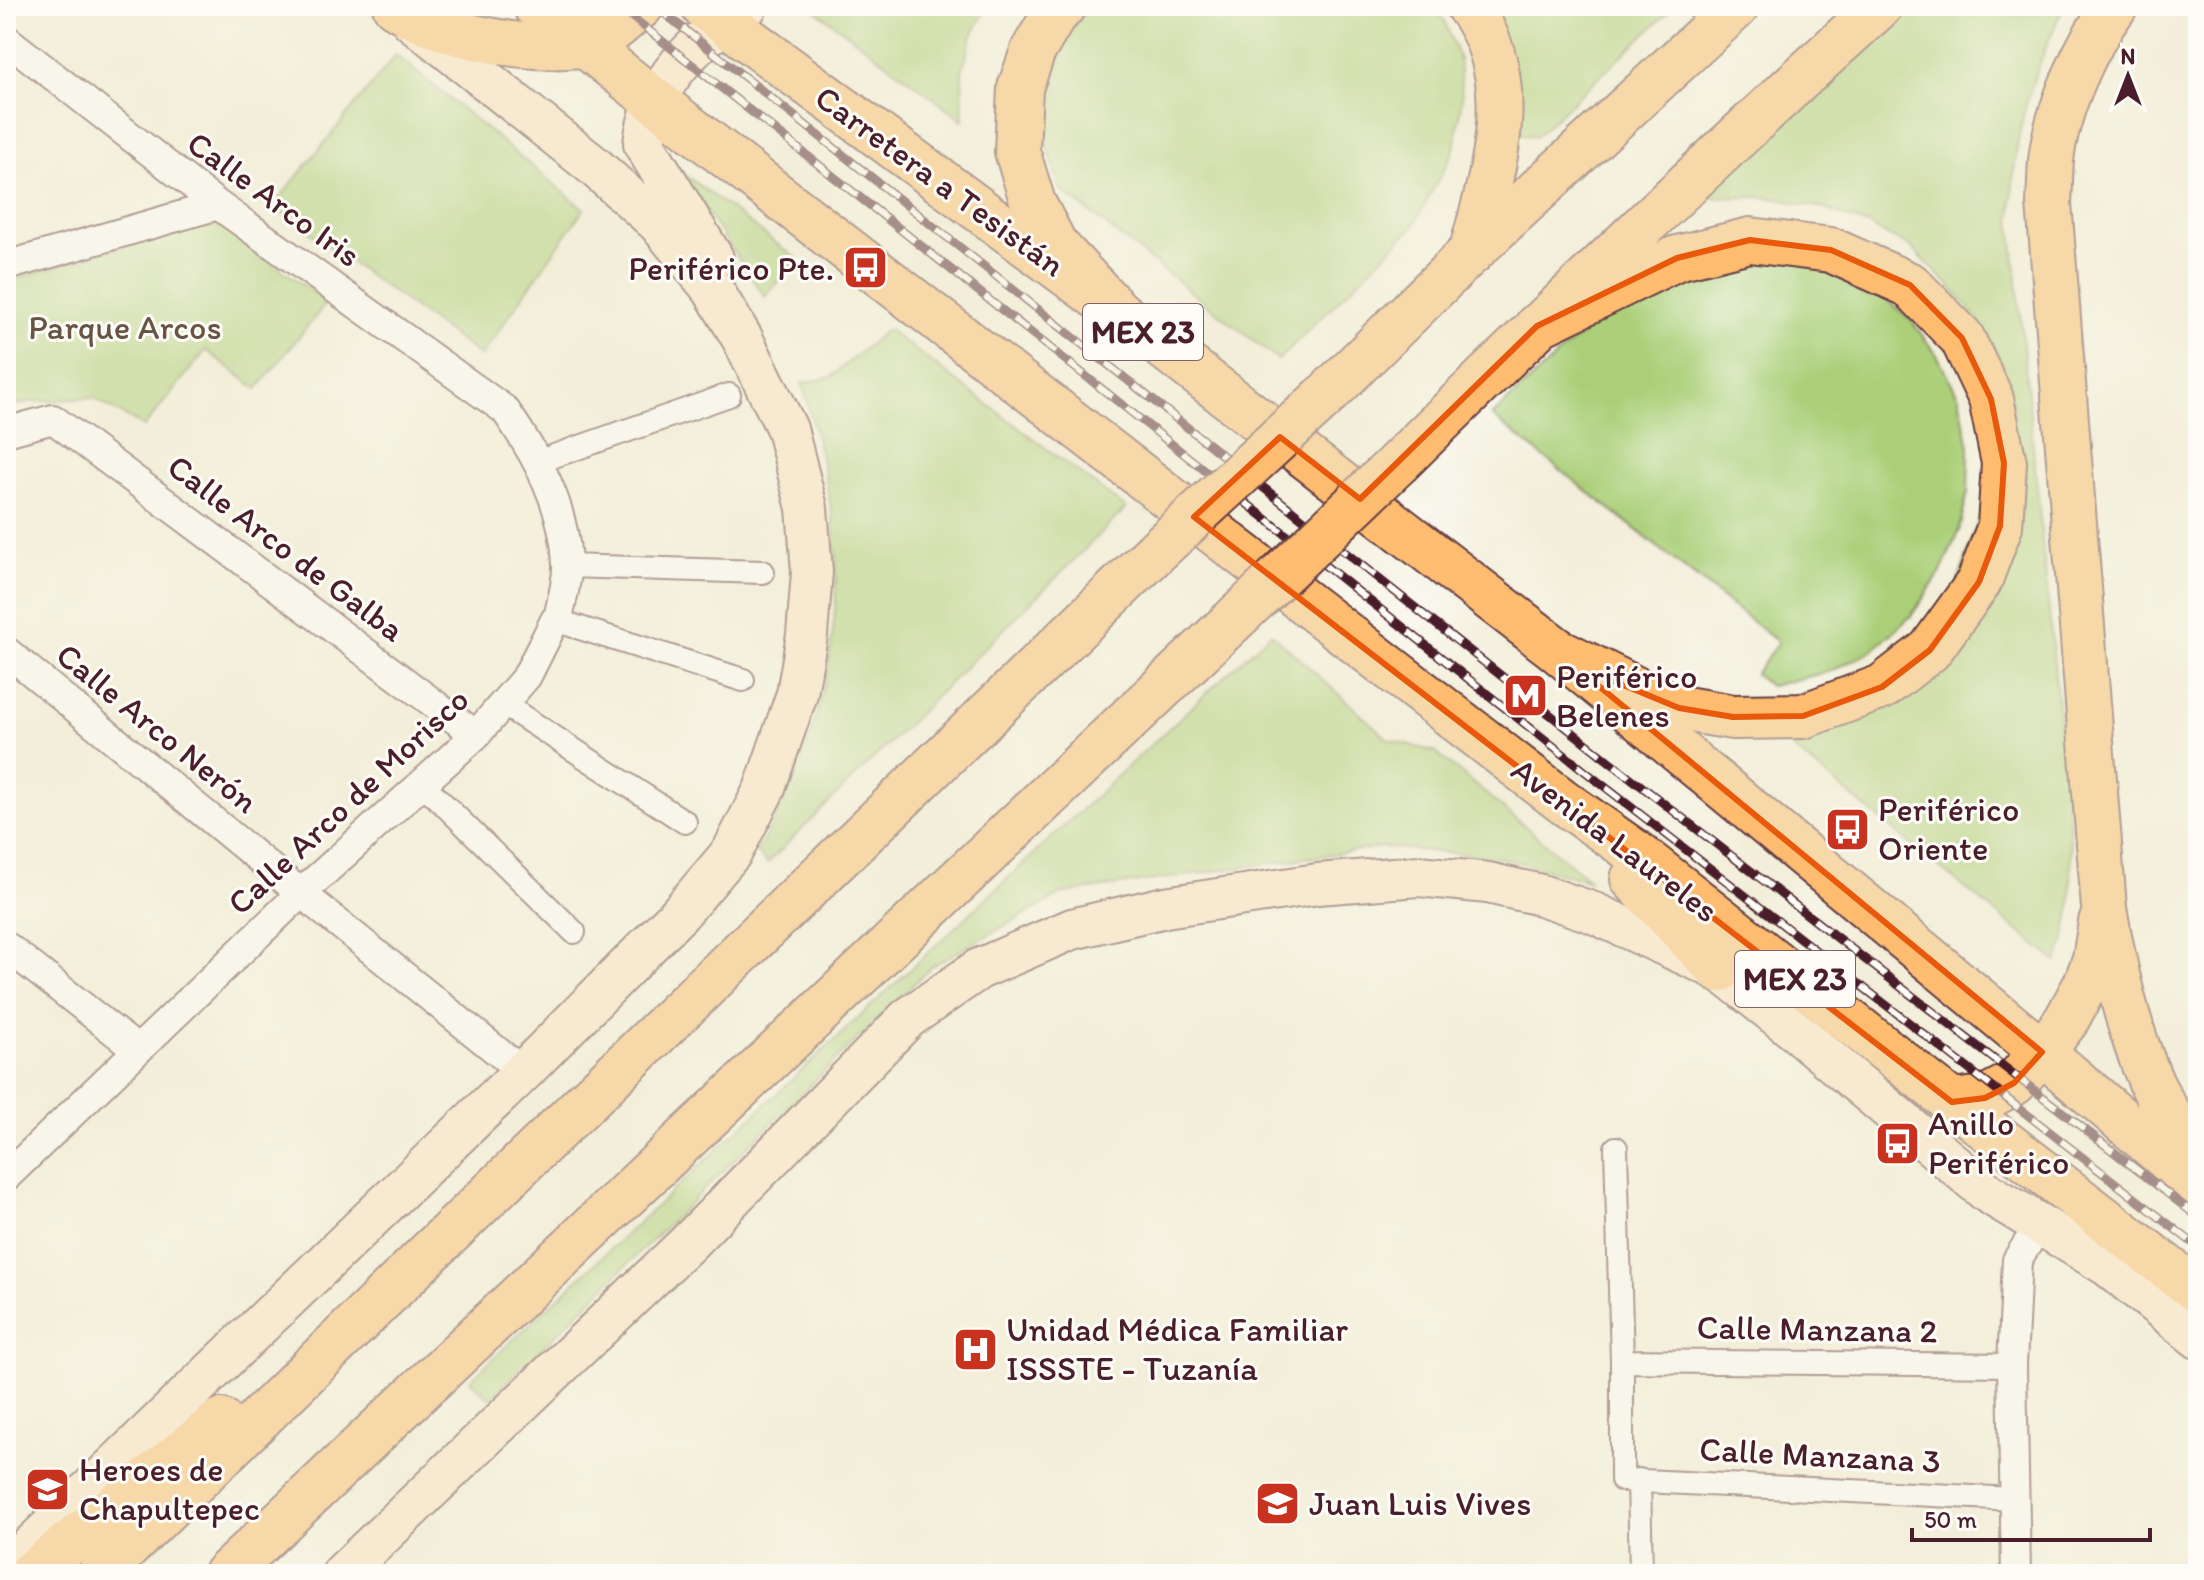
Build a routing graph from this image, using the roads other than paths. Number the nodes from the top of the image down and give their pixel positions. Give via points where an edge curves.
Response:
1 (394, 6) edge
2 (536, 6) edge
3 (641, 6) edge
4 (1063, 6) edge
5 (1468, 6) edge
6 (1737, 6) edge
7 (1880, 6) edge
8 (2115, 6) edge
9 (2130, 6) edge
10 (725, 11) edge
11 (6, 39) edge
12 (586, 45) junction
13 (2075, 78) junction
14 (655, 101) junction
15 (218, 205) junction
16 (1470, 253) junction
17 (6, 266) edge
18 (1118, 312) junction
19 (1537, 326) junction
20 (742, 338) junction
21 (729, 395) dead end
22 (505, 410) joint
23 (6, 432) edge
24 (537, 462) junction
25 (567, 566) junction
26 (763, 572) dead end
27 (555, 620) junction
28 (1557, 650) junction
29 (6, 651) edge
30 (743, 680) dead end
31 (503, 704) junction
32 (476, 735) junction
33 (423, 784) junction
34 (1565, 803) junction
35 (685, 822) dead end
36 (301, 893) junction
37 (2104, 908) junction
38 (574, 932) dead end
39 (6, 946) edge
40 (1719, 970) junction
41 (138, 1050) junction
42 (2042, 1052) junction
43 (523, 1072) junction
44 (1952, 1102) junction
45 (2191, 1147) edge
46 (1616, 1148) dead end
47 (6, 1177) edge
48 (2198, 1185) edge
49 (2040, 1224) junction
50 (428, 1254) junction
51 (2198, 1291) edge
52 (2198, 1338) edge
53 (1622, 1361) junction
54 (2012, 1365) junction
55 (1630, 1480) junction
56 (2015, 1499) junction
57 (238, 1565) edge
58 (6, 1570) edge
59 (31, 1574) edge
60 (100, 1574) edge
61 (342, 1574) edge
62 (1641, 1574) edge
63 (2016, 1574) edge

1 - 12 main road via 456,32 519,44
1 - 20 main road via 658,223 713,290
2 - 12 main road, MEX 23
3 - 12 main road
4 - 18 main road via 1033,51 1020,88 1017,151 1033,203 1055,245
5 - 16 main road via 1494,56 1500,123 1493,173
6 - 16 main road
7 - 19 main road
8 - 13 main road
9 - 13 main road
10 - 14 main road
10 - 18 main road, Carretera a Tesistán / MEX 23
11 - 15 street, Calle Arco Iris
12 - 14 main road, MEX 23
13 - 37 main road via 2051,158 2049,203
14 - 20 main road via 644,144 736,296
14 - 34 main road, Avenida Laureles / MEX 23
15 - 17 street
15 - 22 street, Calle Arco Iris
16 - 50 main road, bridge
18 - 28 main road, Carretera a Tesistán / MEX 23
19 - 28 main road via 1677,258 1750,240 1831,250 1910,285 1962,338 1991,399 2004,463 2000,526 1979,582 1930,650 1882,687 1803,716 1733,717 1679,708
19 - 57 main road, bridge
20 - 43 main road via 787,429 807,508 812,572 797,694 764,790 732,852 681,912
21 - 24 street
22 - 24 street, Calle Arco de Morisco
23 - 32 street, Calle Arco de Galba via 53,419
24 - 25 street, Calle Arco de Morisco via 558,506
25 - 26 street
25 - 27 street, Calle Arco de Morisco
27 - 30 street
27 - 31 street, Calle Arco de Morisco via 527,676
28 - 42 main road, MEX 23
29 - 36 street, Calle Arco Nerón
31 - 32 street, Calle Arco de Morisco
31 - 35 street
32 - 33 street, Calle Arco de Morisco
33 - 36 street, Calle Arco de Morisco
33 - 38 street
34 - 40 main road
34 - 44 main road, Avenida Laureles / MEX 23 via 1639,855
36 - 41 street, Calle Arco de Morisco
36 - 43 street, Calle Arco Nerón
37 - 42 main road via 2086,984
37 - 45 main road via 2120,988 2152,1083
39 - 41 street
40 - 49 main road, Avenida Laureles via 1988,1193
40 - 61 main road, Avenida Laureles via 1541,895 1419,876 1318,884 1165,907 1072,929 979,969 908,1018 688,1243
41 - 47 street, Calle Arco de Morisco
42 - 44 main road via 2014,1083 1985,1098
42 - 45 main road via 2081,1060
42 - 48 main road, MEX 23
43 - 58 main road
44 - 51 main road, Avenida Laureles / MEX 23
46 - 53 street
49 - 52 main road, Avenida Laureles via 2108,1266
49 - 54 street via 2017,1260
50 - 59 main road
50 - 60 main road
53 - 54 street, Calle Manzana 2
53 - 55 street
54 - 56 street
55 - 56 street, Calle Manzana 3
55 - 62 street
56 - 63 street

